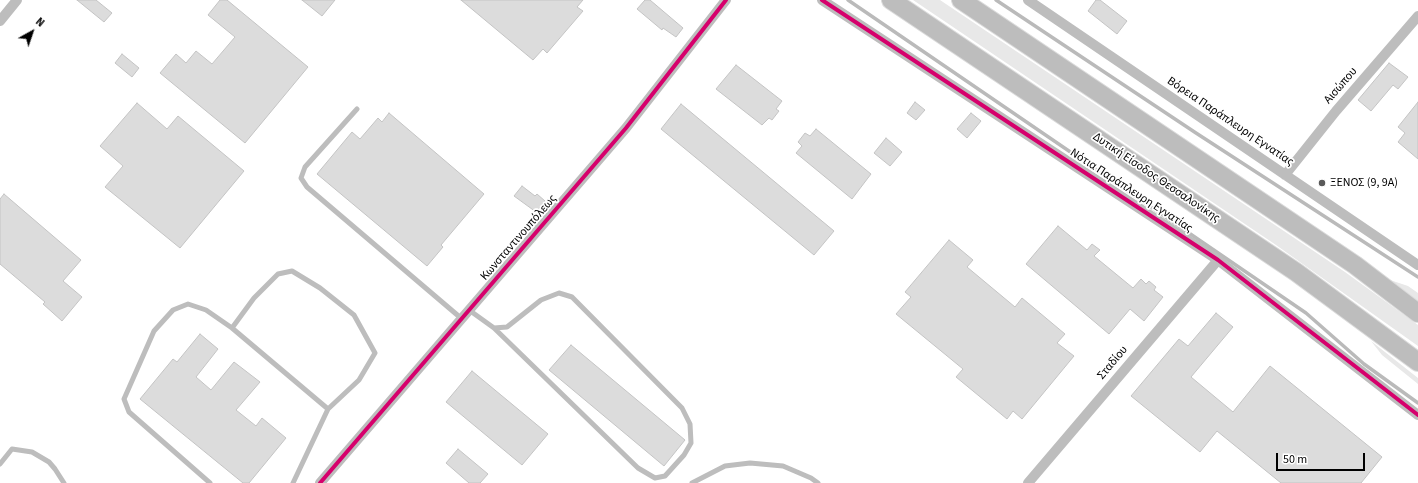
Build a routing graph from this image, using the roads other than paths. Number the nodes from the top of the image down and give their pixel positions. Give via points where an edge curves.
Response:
1 (17, 0) edge
2 (726, 0) edge
3 (822, 0) edge
4 (891, 0) edge
5 (961, 0) edge
6 (1028, 0) edge
7 (1418, 16) edge
8 (0, 21) edge
9 (357, 109) dead end
10 (1285, 175) junction
11 (1218, 260) junction
12 (1418, 264) edge
13 (469, 310) junction
14 (1418, 313) edge
15 (462, 319) junction
16 (232, 328) junction
17 (494, 328) junction
18 (1418, 362) edge
19 (328, 409) junction
20 (1418, 415) edge
21 (0, 464) edge
22 (64, 483) edge
23 (210, 483) edge
24 (293, 483) edge
25 (320, 483) edge
26 (692, 483) edge
27 (818, 483) edge
28 (1028, 483) edge

1 - 8 street
2 - 13 street, Κωνσταντινουπόλεως via 626,128
3 - 11 street, Νότια Παράπλευρη Εγνατίας
4 - 18 highway, Δυτική Είσοδος Θεσσαλονίκης via 1296,272
5 - 14 highway via 1355,265
6 - 10 street, Βόρεια Παράπλευρη Εγνατίας
7 - 10 street, Αισώπου
9 - 15 lane via 305,167 301,178 307,187
10 - 12 street, Βόρεια Παράπλευρη Εγνατίας
11 - 20 street, Νότια Παράπλευρη Εγνατίας
11 - 28 street, Σταδίου
13 - 15 street, Κωνσταντινουπόλεως
13 - 17 lane
15 - 25 street, Κωνσταντινουπόλεως
16 - 19 lane
16 - 19 lane via 254,298 278,274 292,271 320,288 354,315 375,353 359,380
16 - 23 lane via 206,310 188,304 173,310 154,331 124,399 129,412
17 - 17 lane via 507,327 541,300 559,293 572,297 682,408 690,424 691,443 684,455 665,476 655,478 638,468
19 - 24 lane
21 - 22 lane via 12,449 32,452 48,462
26 - 27 lane via 725,466 750,463 783,466

